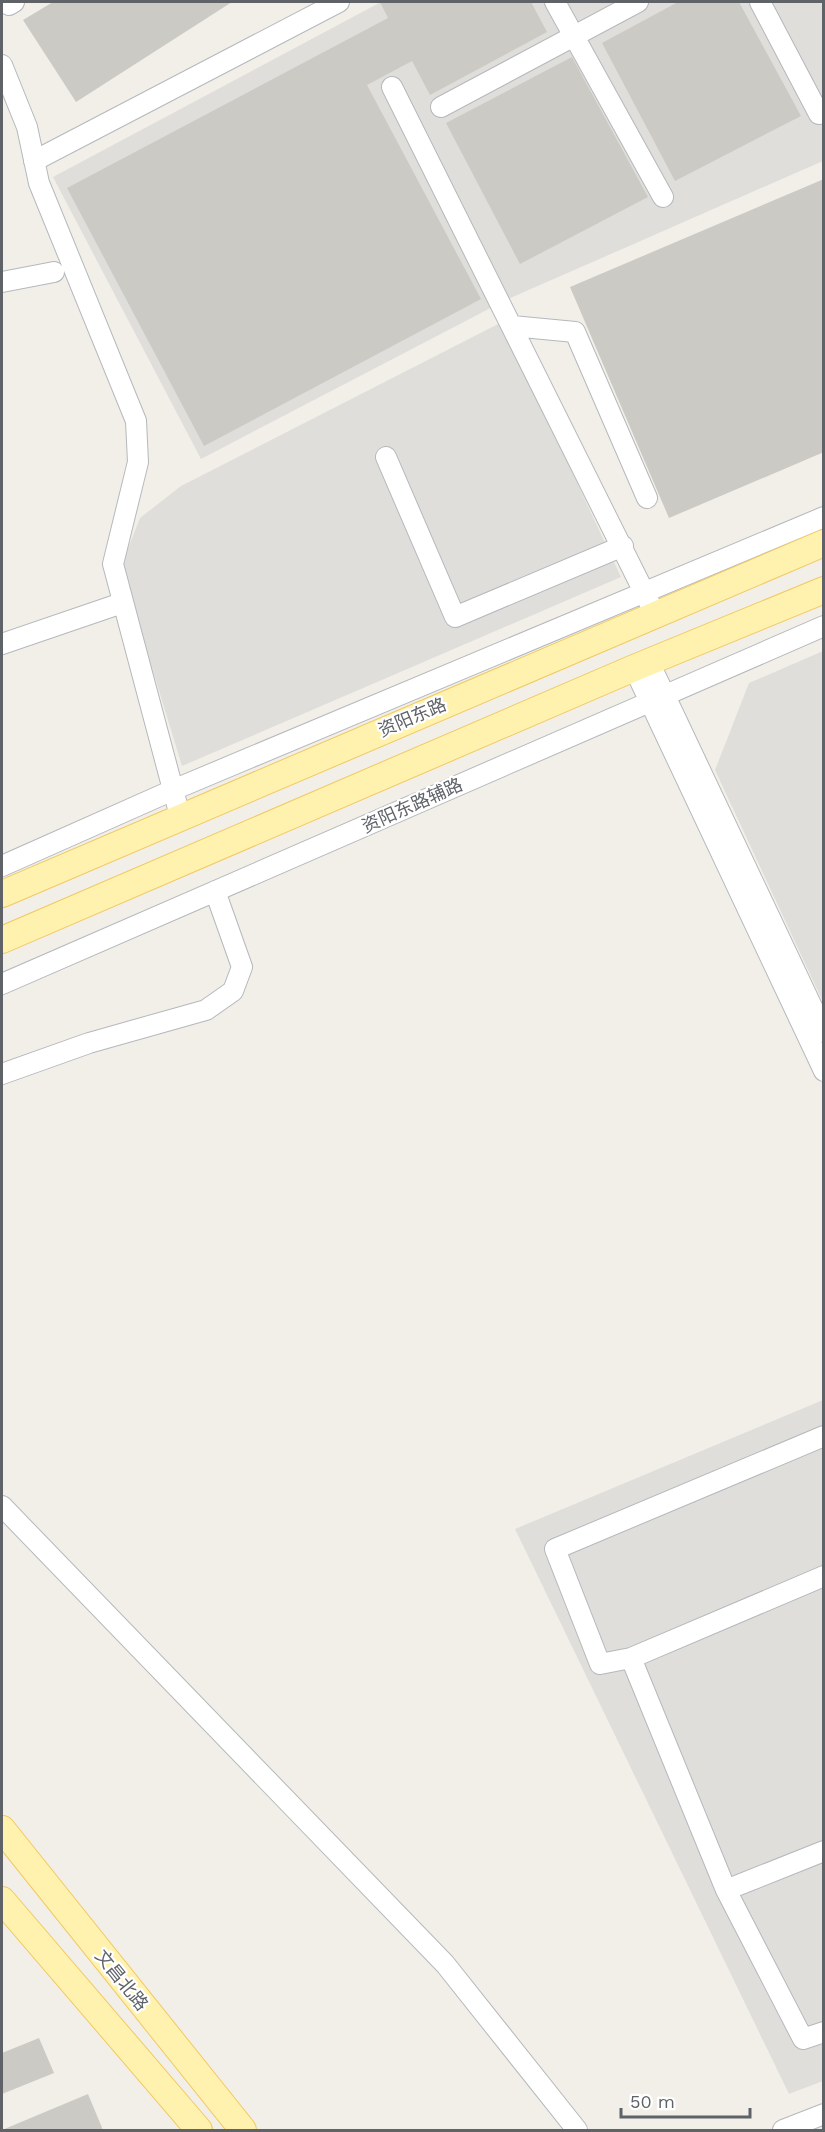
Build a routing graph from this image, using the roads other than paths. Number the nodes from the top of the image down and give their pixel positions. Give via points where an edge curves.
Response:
1 (339, 2) edge
2 (555, 2) edge
3 (638, 2) edge
4 (760, 2) edge
5 (573, 35) junction
6 (2, 65) edge
7 (392, 87) dead end
8 (441, 107) dead end
9 (819, 114) dead end
10 (34, 161) junction
11 (663, 197) dead end
12 (54, 272) dead end
13 (2, 282) edge
14 (512, 326) junction
15 (386, 457) dead end
16 (647, 498) dead end
17 (824, 517) edge
18 (824, 543) edge
19 (622, 546) junction
20 (824, 590) edge
21 (122, 603) junction
22 (650, 603) junction
23 (824, 626) edge
24 (2, 644) edge
25 (642, 665) junction
26 (657, 698) junction
27 (173, 790) junction
28 (180, 816) junction
29 (2, 866) edge
30 (215, 891) junction
31 (2, 894) edge
32 (2, 940) edge
33 (2, 984) edge
34 (824, 1032) edge
35 (824, 1071) edge
36 (2, 1074) edge
37 (824, 1436) edge
38 (2, 1506) edge
39 (824, 1576) edge
40 (631, 1658) junction
41 (2, 1829) edge
42 (824, 1851) edge
43 (726, 1890) junction
44 (2, 1900) edge
45 (824, 2032) edge
46 (824, 2114) edge
47 (199, 2130) edge
48 (243, 2130) edge
49 (577, 2130) edge
50 (783, 2130) edge

1 - 10 street
2 - 5 street
3 - 5 street
4 - 9 street
5 - 8 street
5 - 11 street
6 - 10 street via 27,127
7 - 14 street
10 - 21 street via 39,183 136,421 138,462 113,564
12 - 13 street
14 - 16 street via 575,332
14 - 19 street
15 - 19 street via 455,617
17 - 22 street
18 - 22 main road, 资阳东路
19 - 22 street
20 - 25 main road
21 - 24 street
21 - 27 street
22 - 27 street
22 - 28 main road, 资阳东路
23 - 26 street, 资阳东路辅路
25 - 26 street
25 - 32 main road
26 - 30 street, 资阳东路辅路
26 - 34 street
26 - 35 street
27 - 28 street
27 - 29 street
28 - 31 main road, 资阳东路
30 - 33 street, 资阳东路辅路
30 - 36 street via 242,967 233,991 206,1010 89,1043
37 - 40 street via 555,1549 600,1664
38 - 49 street via 445,1964
39 - 40 street
40 - 43 street
41 - 48 main road, 文昌北路
42 - 43 street
43 - 45 street via 803,2039
44 - 47 main road
46 - 50 street

